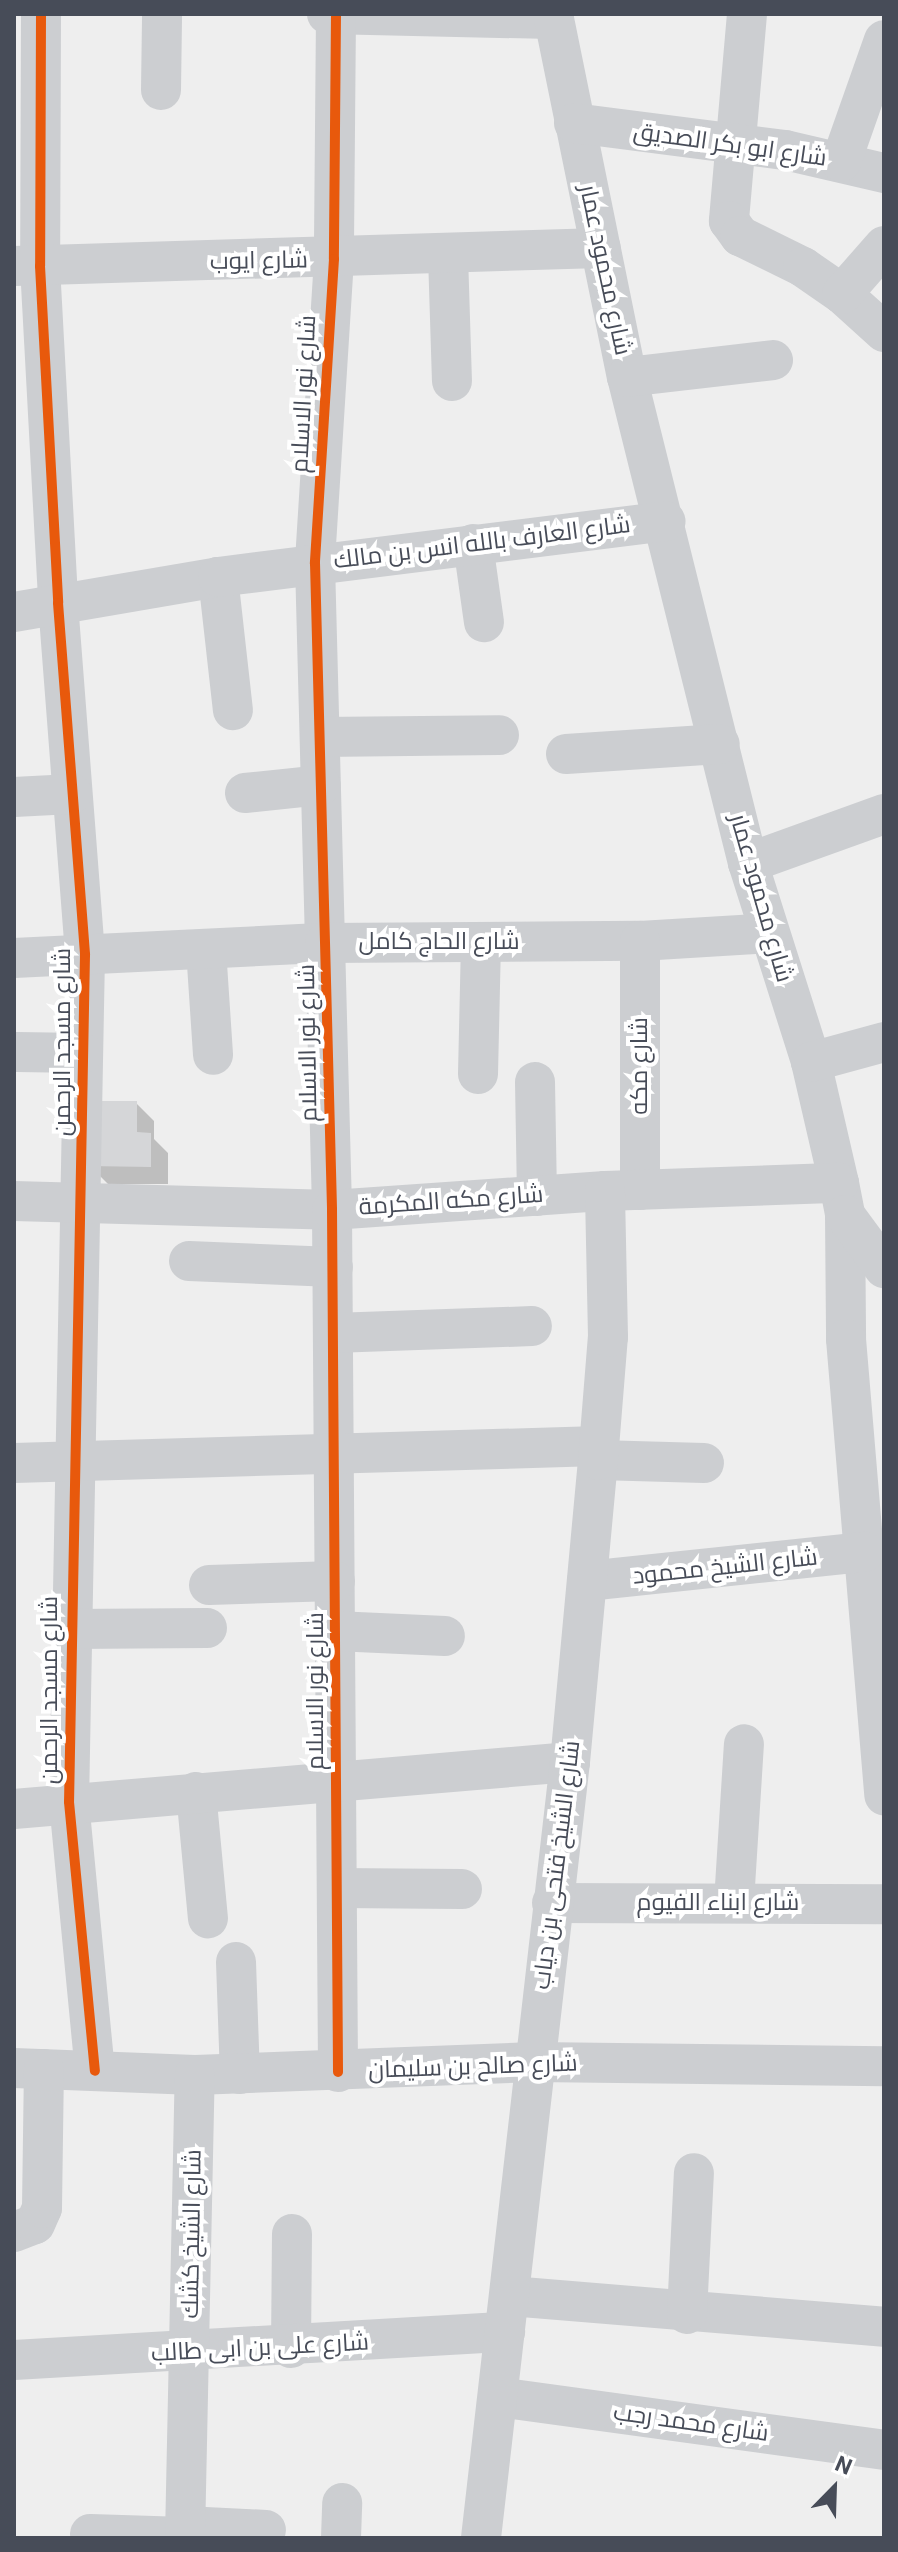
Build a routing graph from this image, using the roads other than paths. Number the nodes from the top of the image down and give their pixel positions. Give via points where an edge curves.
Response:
1 (41, 14) edge
2 (162, 14) edge
3 (327, 14) edge
4 (336, 14) edge
5 (747, 14) edge
6 (553, 17) edge
7 (884, 40) edge
8 (161, 90) dead end
9 (574, 123) junction
10 (732, 143) junction
11 (841, 162) junction
12 (884, 173) edge
13 (884, 246) edge
14 (601, 248) junction
15 (448, 255) junction
16 (334, 259) junction
17 (27, 266) edge
18 (842, 294) junction
19 (884, 332) edge
20 (773, 360) dead end
21 (627, 377) junction
22 (452, 381) dead end
23 (666, 521) junction
24 (473, 544) junction
25 (315, 563) junction
26 (218, 577) junction
27 (58, 603) junction
28 (14, 612) edge
29 (484, 622) dead end
30 (233, 710) dead end
31 (499, 735) dead end
32 (320, 737) junction
33 (720, 744) junction
34 (566, 754) dead end
35 (321, 785) junction
36 (245, 793) dead end
37 (72, 794) junction
38 (14, 797) edge
39 (884, 814) edge
40 (748, 863) junction
41 (769, 933) junction
42 (640, 941) junction
43 (481, 942) junction
44 (325, 943) junction
45 (206, 949) junction
46 (85, 955) junction
47 (14, 958) edge
48 (884, 1042) edge
49 (17, 1052) dead end
50 (83, 1053) junction
51 (213, 1055) dead end
52 (811, 1062) junction
53 (478, 1074) dead end
54 (535, 1082) dead end
55 (622, 1190) junction
56 (537, 1196) junction
57 (842, 1199) junction
58 (81, 1200) junction
59 (14, 1201) edge
60 (332, 1210) junction
61 (189, 1261) dead end
62 (333, 1267) junction
63 (884, 1268) edge
64 (532, 1326) dead end
65 (333, 1333) junction
66 (598, 1453) junction
67 (335, 1456) junction
68 (72, 1459) junction
69 (14, 1463) edge
70 (704, 1463) dead end
71 (864, 1552) junction
72 (335, 1581) junction
73 (587, 1581) junction
74 (209, 1585) dead end
75 (207, 1628) dead end
76 (70, 1629) junction
77 (335, 1631) junction
78 (445, 1636) dead end
79 (744, 1744) dead end
80 (570, 1762) junction
81 (336, 1781) junction
82 (196, 1792) junction
83 (884, 1795) edge
84 (69, 1802) junction
85 (14, 1809) edge
86 (337, 1888) junction
87 (462, 1889) dead end
88 (734, 1902) junction
89 (552, 1903) junction
90 (884, 1904) edge
91 (208, 1918) dead end
92 (236, 1962) dead end
93 (534, 2062) junction
94 (884, 2066) edge
95 (29, 2069) edge
96 (95, 2071) junction
97 (338, 2072) junction
98 (240, 2074) junction
99 (195, 2075) junction
100 (694, 2173) dead end
101 (28, 2220) edge
102 (292, 2234) dead end
103 (508, 2314) junction
104 (687, 2314) junction
105 (884, 2327) edge
106 (291, 2348) junction
107 (189, 2354) junction
108 (14, 2360) edge
109 (498, 2397) junction
110 (884, 2450) edge
111 (266, 2530) dead end
112 (90, 2534) dead end
113 (185, 2534) edge
114 (481, 2538) edge

1 - 17 street, شارع مسجد الرحمن
2 - 8 street
3 - 4 street
4 - 6 street
4 - 16 street, شارع نور الاسلام
5 - 10 street
6 - 9 street, شارع محمود عمار
7 - 11 street
9 - 10 street, شارع ابو بكر الصديق
9 - 14 street, شارع محمود عمار
10 - 11 street, شارع ابو بكر الصديق
10 - 18 street via 729,221 734,229
11 - 12 street, شارع ابو بكر الصديق
13 - 18 street
14 - 15 street, شارع ايوب
14 - 21 street, شارع محمود عمار
15 - 16 street, شارع ايوب
15 - 22 street
16 - 17 street, شارع ايوب
16 - 25 street, شارع نور الاسلام
17 - 27 street, شارع مسجد الرحمن
18 - 19 street
20 - 21 street
21 - 23 street, شارع محمود عمار
23 - 24 street, شارع العارف بالله انس بن مالك
23 - 33 street, شارع محمود عمار
24 - 25 street, شارع العارف بالله انس بن مالك
24 - 29 street
25 - 26 street, شارع العارف بالله انس بن مالك
25 - 32 street, شارع نور الاسلام
26 - 27 street, شارع العارف بالله انس بن مالك
26 - 30 street
27 - 28 street, شارع العارف بالله انس بن مالك
27 - 37 street, شارع مسجد الرحمن
31 - 32 street
32 - 35 street, شارع نور الاسلام
33 - 34 street
33 - 40 street, شارع محمود عمار
35 - 36 street
35 - 44 street, شارع نور الاسلام
37 - 38 street
37 - 46 street, شارع مسجد الرحمن
39 - 40 street
40 - 41 street, شارع محمود عمار
41 - 42 street, شارع الحاج كامل
41 - 52 street, شارع محمود عمار
42 - 43 street, شارع الحاج كامل
42 - 55 street, شارع مكه
43 - 44 street, شارع الحاج كامل
43 - 53 street
44 - 45 street, شارع الحاج كامل
44 - 60 street, شارع نور الاسلام
45 - 46 street, شارع الحاج كامل
45 - 51 street
46 - 47 street, شارع الحاج كامل
46 - 50 street, شارع مسجد الرحمن
48 - 52 street
49 - 50 street
50 - 58 street, شارع مسجد الرحمن
52 - 57 street, شارع محمود عمار
54 - 56 street
55 - 56 street, شارع مكه المكرمة
55 - 57 street, شارع مكه المكرمة
55 - 66 street, شارع الشيخ فتحى بن دياب
56 - 60 street, شارع مكه المكرمة
57 - 63 street
57 - 71 street, شارع محمود عمار via 846,1339
58 - 59 street, شارع مكه المكرمة
58 - 60 street, شارع مكه المكرمة
58 - 68 street, شارع مسجد الرحمن
60 - 62 street, شارع نور الاسلام
61 - 62 street
62 - 65 street, شارع نور الاسلام
64 - 65 street
65 - 67 street, شارع نور الاسلام
66 - 67 street
66 - 70 street
66 - 73 street, شارع الشيخ فتحى بن دياب
67 - 68 street
67 - 72 street, شارع نور الاسلام
68 - 69 street
68 - 76 street, شارع مسجد الرحمن
71 - 73 street, شارع الشيخ محمود
71 - 83 street, شارع محمود عمار
72 - 74 street
72 - 77 street, شارع نور الاسلام
73 - 80 street, شارع الشيخ فتحى بن دياب
75 - 76 street
76 - 84 street, شارع مسجد الرحمن
77 - 78 street
77 - 81 street, شارع نور الاسلام
79 - 88 street
80 - 81 street
80 - 89 street, شارع الشيخ فتحى بن دياب
81 - 82 street
81 - 86 street, شارع نور الاسلام
82 - 84 street
82 - 91 street
84 - 85 street
84 - 96 street, شارع مسجد الرحمن
86 - 87 street
86 - 97 street, شارع نور الاسلام
88 - 89 street, شارع ابناء الفيوم
88 - 90 street, شارع ابناء الفيوم
89 - 93 street, شارع الشيخ فتحى بن دياب
92 - 98 street
93 - 94 street, شارع صالح بن سليمان
93 - 97 street, شارع صالح بن سليمان
93 - 103 street, شارع الشيخ فتحى بن دياب
95 - 96 street, شارع صالح بن سليمان
95 - 101 street
96 - 99 street, شارع صالح بن سليمان
97 - 98 street, شارع صالح بن سليمان
98 - 99 street, شارع صالح بن سليمان
99 - 107 street, شارع الشيخ كشك
100 - 104 street
102 - 106 street
103 - 104 street, شارع على بن ابى طالب
103 - 106 street, شارع على بن ابى طالب
103 - 109 street, شارع الشيخ فتحى بن دياب
104 - 105 street, شارع على بن ابى طالب
106 - 107 street, شارع على بن ابى طالب
107 - 108 street, شارع على بن ابى طالب
107 - 113 street, شارع الشيخ كشك
109 - 110 street, شارع محمد رجب
109 - 114 street, شارع الشيخ فتحى بن دياب
111 - 113 street
112 - 113 street

